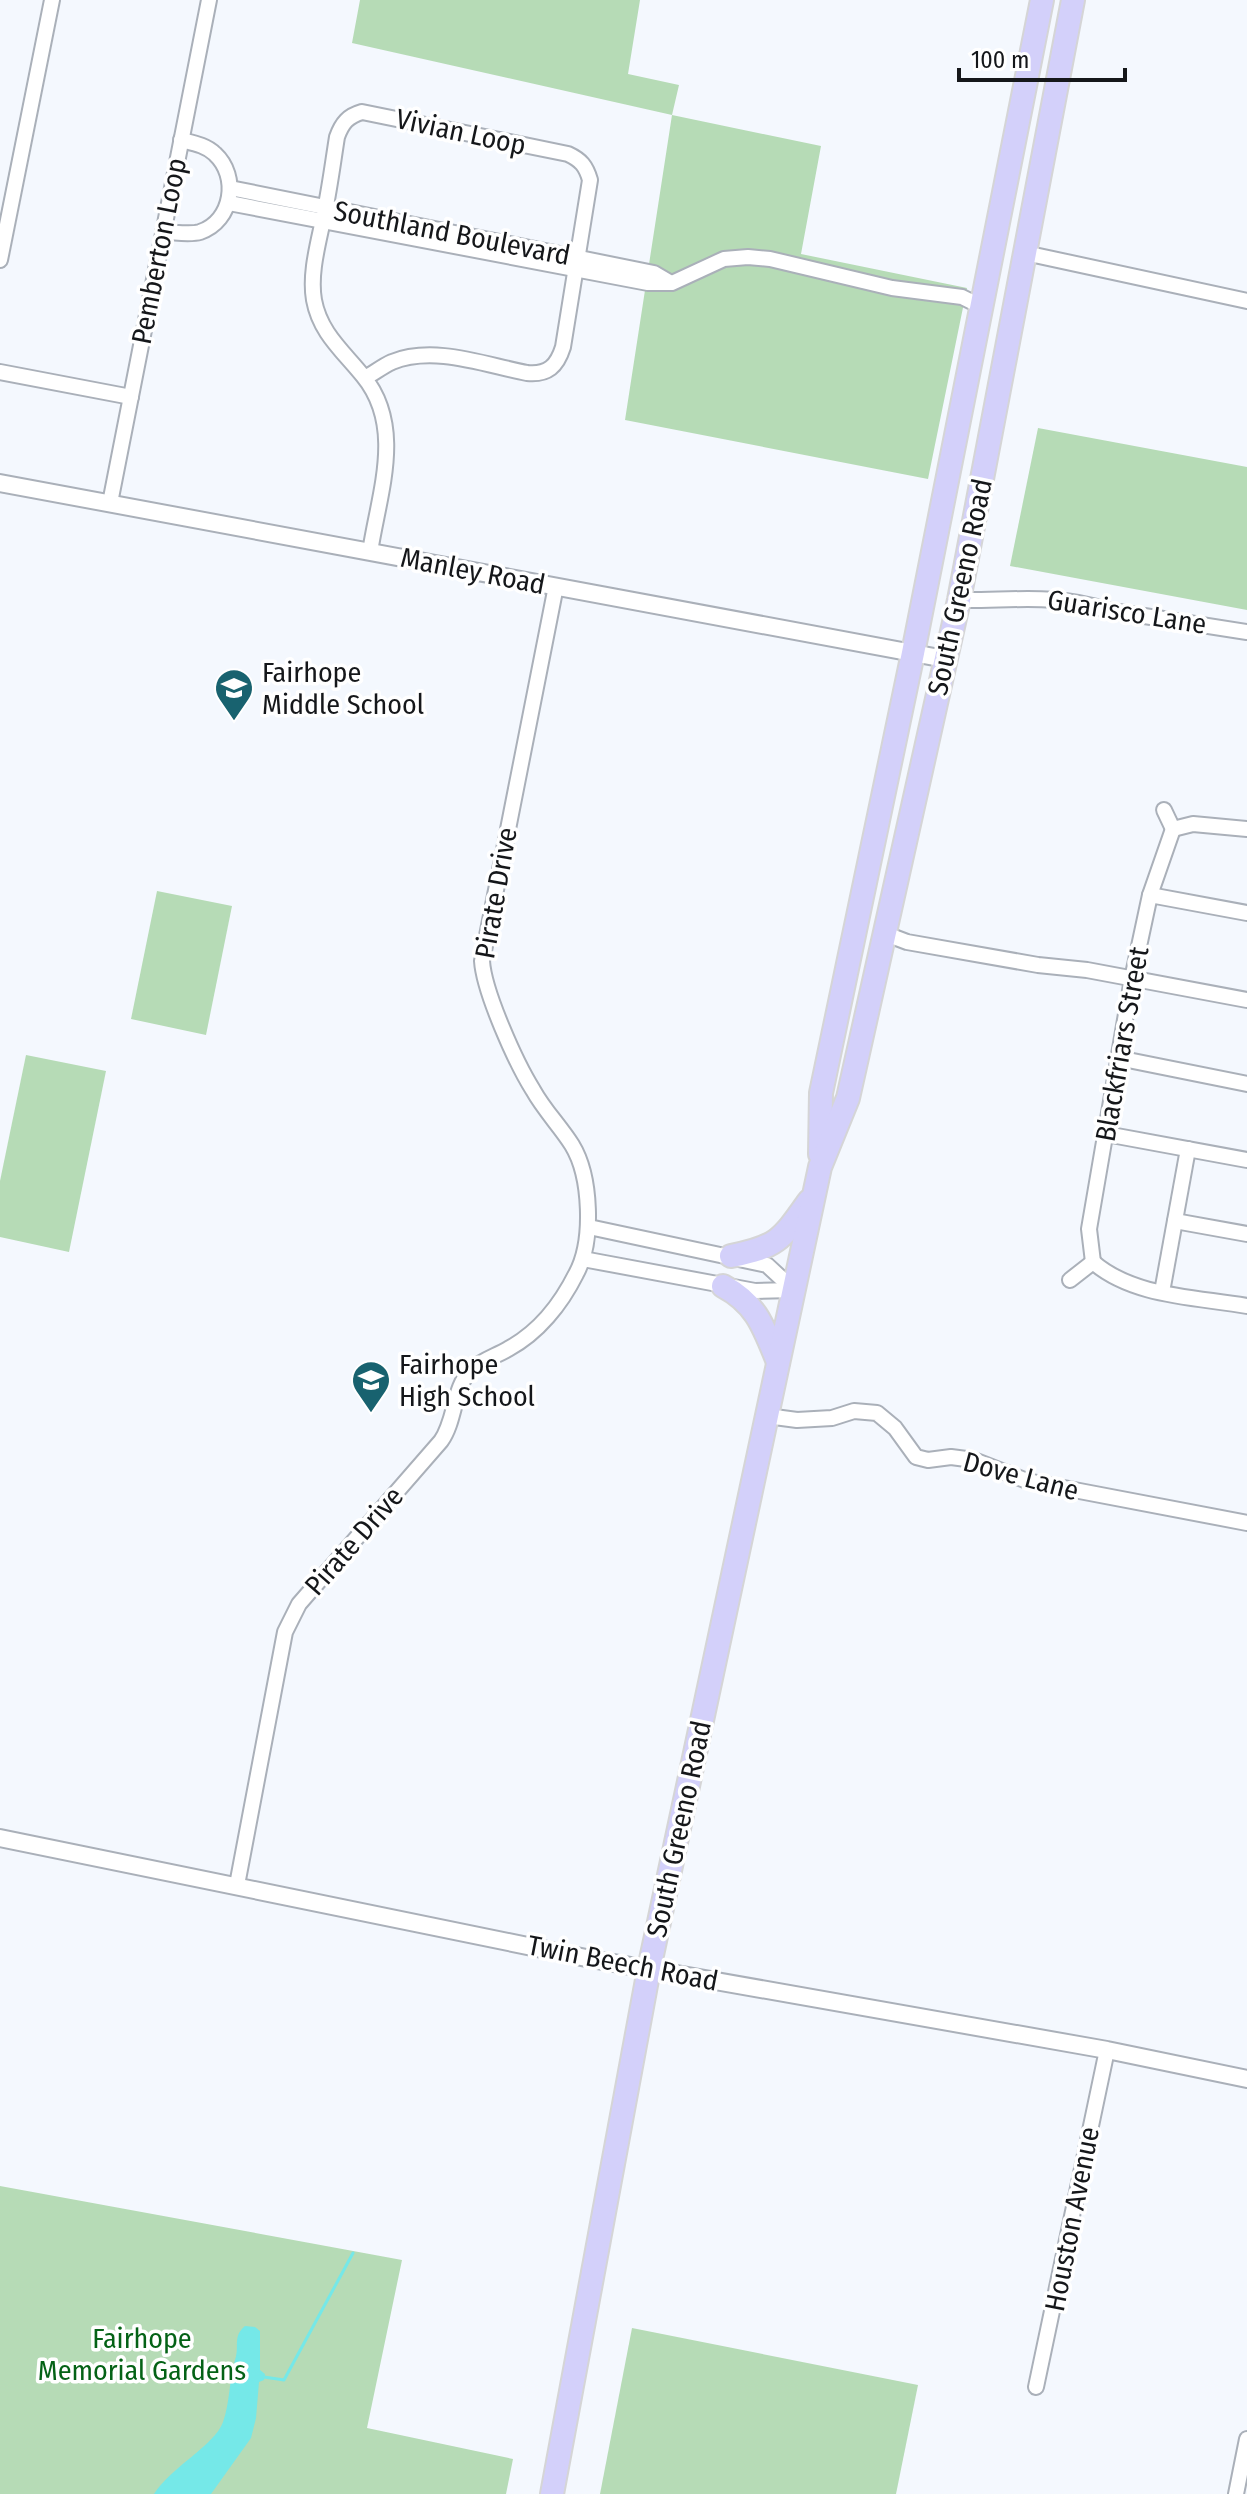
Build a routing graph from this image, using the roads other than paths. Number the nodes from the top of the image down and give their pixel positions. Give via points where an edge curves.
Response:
1 (52, 0) edge
2 (209, 0) edge
3 (1042, 0) edge
4 (1073, 0) edge
5 (181, 140) junction
6 (229, 195) junction
7 (324, 214) junction
8 (163, 232) junction
9 (1025, 253) junction
10 (0, 260) edge
11 (577, 264) junction
12 (1247, 301) edge
13 (982, 307) junction
14 (0, 372) edge
15 (365, 378) junction
16 (131, 397) junction
17 (0, 483) edge
18 (110, 503) junction
19 (370, 552) junction
20 (556, 586) junction
21 (959, 600) junction
22 (1247, 632) edge
23 (913, 653) junction
24 (945, 659) junction
25 (1164, 810) dead end
26 (1173, 829) junction
27 (1247, 829) edge
28 (1150, 895) junction
29 (1247, 913) edge
30 (886, 934) junction
31 (1132, 979) junction
32 (1247, 1000) edge
33 (1118, 1058) junction
34 (1247, 1084) edge
35 (1106, 1134) junction
36 (1188, 1149) junction
37 (1247, 1160) edge
38 (820, 1167) junction
39 (814, 1194) junction
40 (1175, 1221) junction
41 (589, 1227) junction
42 (1247, 1234) edge
43 (731, 1256) junction
44 (583, 1259) junction
45 (1093, 1262) junction
46 (1070, 1280) dead end
47 (723, 1286) junction
48 (794, 1290) junction
49 (1162, 1292) junction
50 (1247, 1306) edge
51 (778, 1362) junction
52 (767, 1416) junction
53 (1247, 1523) edge
54 (0, 1838) edge
55 (237, 1885) junction
56 (649, 1969) junction
57 (1107, 2050) junction
58 (1247, 2079) edge
59 (1036, 2387) dead end
60 (1247, 2439) edge
61 (552, 2494) edge
62 (1236, 2494) edge

1 - 10 street
2 - 5 street, Pemberton Loop
3 - 13 main road, South Greeno Road
4 - 9 main road, South Greeno Road
5 - 6 street via 214,152 228,174
5 - 8 street, Pemberton Loop
6 - 7 street, Southland Boulevard
6 - 8 street via 219,219 198,233
7 - 11 street, Southland Boulevard
7 - 11 street, Vivian Loop via 341,126 350,116 375,114 578,158 590,180
7 - 15 street, Vivian Loop via 313,300 328,336
8 - 16 street, Pemberton Loop
9 - 12 street
9 - 21 main road, South Greeno Road
11 - 13 street, Southland Boulevard via 654,273 672,283 736,256 770,259 915,296
11 - 15 street, Vivian Loop via 563,347 551,370 527,373 414,356 390,362
13 - 23 main road, South Greeno Road
14 - 16 street
15 - 19 street, Vivian Loop via 380,402 388,439
16 - 18 street, Pemberton Loop
17 - 18 street, Manley Road
18 - 19 street, Manley Road
19 - 20 street, Manley Road
20 - 23 street, Manley Road
20 - 41 street, Pirate Drive via 482,961 486,988 531,1088 574,1148
21 - 22 street, Guarisco Lane via 1061,599
21 - 24 main road, South Greeno Road
23 - 24 street, Manley Road
23 - 38 main road, South Greeno Road via 821,1093
24 - 30 main road, South Greeno Road
25 - 26 street
26 - 27 street via 1193,824
26 - 28 street, Blackfriars Street
28 - 29 street
28 - 31 street, Blackfriars Street
30 - 31 street via 912,933
30 - 38 main road, South Greeno Road via 848,1098
31 - 32 street
31 - 33 street, Blackfriars Street
33 - 34 street
33 - 35 street, Blackfriars Street
35 - 36 street
35 - 45 street, Blackfriars Street via 1089,1229
36 - 37 street
36 - 40 street
38 - 39 main road, South Greeno Road
39 - 43 main road via 776,1242
39 - 48 main road, South Greeno Road
40 - 42 street
40 - 49 street
41 - 43 street
41 - 44 street, Pirate Drive
43 - 48 street via 767,1265
44 - 47 street
44 - 55 street, Pirate Drive via 532,1334 482,1361 462,1380 441,1441 299,1604 285,1632
45 - 46 street
45 - 49 street via 1110,1277
47 - 48 street
47 - 51 main road via 744,1297
48 - 51 main road, South Greeno Road
49 - 50 street
51 - 52 main road, South Greeno Road
52 - 53 street, Dove Lane via 797,1420 877,1413 916,1457 974,1460 1027,1481
52 - 56 main road, South Greeno Road
54 - 55 street, Twin Beech Road
55 - 56 street, Twin Beech Road
56 - 57 street, Twin Beech Road
56 - 61 main road, South Greeno Road
57 - 58 street, Twin Beech Road
57 - 59 street, Houston Avenue
60 - 62 street

